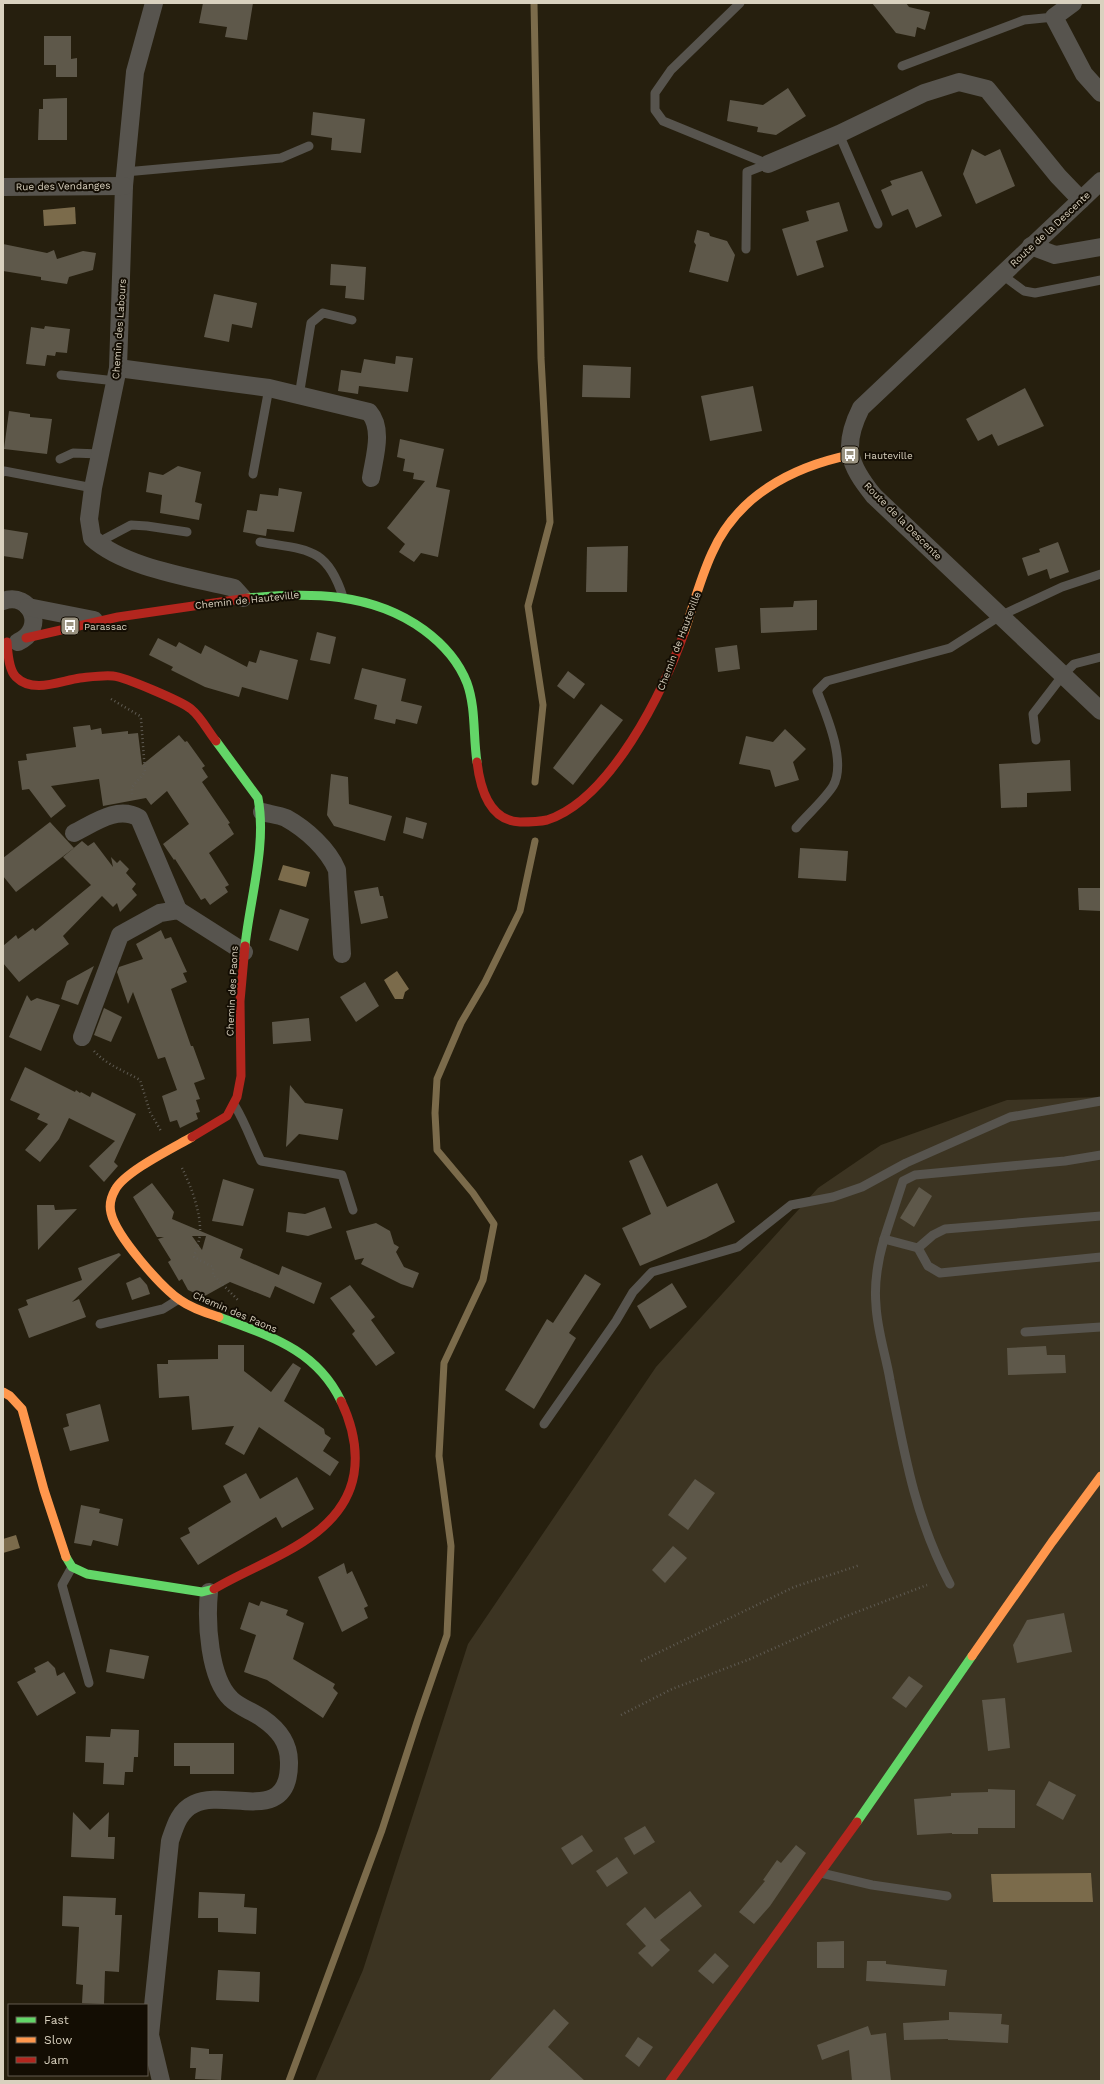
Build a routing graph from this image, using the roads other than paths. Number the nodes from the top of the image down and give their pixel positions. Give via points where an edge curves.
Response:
1 (154, 3) edge
2 (740, 3) edge
3 (1073, 3) edge
4 (1054, 17) junction
5 (902, 66) dead end
6 (1101, 93) edge
7 (839, 134) junction
8 (309, 146) dead end
9 (768, 164) junction
10 (124, 179) junction
11 (1101, 181) edge
12 (3, 187) edge
13 (1081, 200) junction
14 (878, 224) dead end
15 (1030, 246) junction
16 (1101, 247) edge
17 (746, 249) dead end
18 (1001, 274) junction
19 (1101, 280) edge
20 (352, 320) dead end
21 (117, 374) junction
22 (61, 375) dead end
23 (269, 388) junction
24 (299, 396) junction
25 (100, 454) junction
26 (850, 455) junction
27 (60, 459) dead end
28 (3, 472) edge
29 (253, 474) dead end
30 (371, 478) dead end
31 (93, 488) junction
32 (187, 532) dead end
33 (260, 542) dead end
34 (97, 543) junction
35 (1101, 574) edge
36 (343, 597) junction
37 (243, 598) junction
38 (3, 601) edge
39 (28, 607) junction
40 (1000, 616) junction
41 (97, 620) junction
42 (26, 638) junction
43 (5, 642) edge
44 (1101, 657) edge
45 (1063, 675) junction
46 (1101, 711) edge
47 (1036, 740) dead end
48 (262, 812) junction
49 (796, 828) dead end
50 (74, 833) dead end
51 (178, 910) junction
52 (244, 952) junction
53 (342, 954) dead end
54 (82, 1037) road end
55 (1101, 1101) edge
56 (235, 1106) junction
57 (1101, 1155) edge
58 (353, 1210) dead end
59 (1101, 1216) edge
60 (884, 1239) junction
61 (918, 1248) junction
62 (1101, 1257) edge
63 (179, 1299) junction
64 (100, 1324) dead end
65 (1101, 1327) edge
66 (1025, 1332) dead end
67 (3, 1392) edge
68 (544, 1424) dead end
69 (1101, 1476) edge
70 (1088, 1493) junction
71 (1098, 1499) dead end
72 (72, 1567) junction
73 (950, 1584) dead end
74 (208, 1592) junction
75 (89, 1683) dead end
76 (821, 1873) junction
77 (947, 1896) dead end
78 (161, 2081) edge
79 (670, 2081) edge

1 - 10 street, Chemin des Labours via 136,72
2 - 9 lane via 671,70 655,93 655,110 663,121
3 - 4 street
4 - 5 lane via 1024,20
4 - 6 street via 1084,74
7 - 9 street
7 - 13 street via 924,94 959,82 987,89 1058,176
7 - 14 lane
8 - 10 lane via 281,158
9 - 17 lane via 747,172
10 - 12 street, Rue des Vendanges
10 - 21 street, Chemin des Labours
11 - 13 street, Route de la Descente
13 - 15 street, Route de la Descente
15 - 16 street via 1055,255
15 - 18 street, Route de la Descente
18 - 19 lane via 1024,291 1035,293
18 - 26 street, Route de la Descente via 861,408 852,424 849,438
20 - 24 lane via 323,313 312,323
21 - 22 lane
21 - 23 street
21 - 25 street, Chemin des Labours
23 - 24 street
23 - 29 lane
24 - 30 street via 369,412 377,429
25 - 27 lane via 73,453
25 - 31 street, Chemin des Labours
26 - 36 street, Chemin de Hauteville via 801,468 767,487 746,504 725,527 713,550 672,665 653,708 600,784 572,807 538,822 517,822 499,815 487,801 479,785 469,692 459,668 443,644 422,625 395,612
26 - 40 street, Route de la Descente via 859,477 874,496
28 - 31 lane
31 - 34 street, Chemin des Labours via 89,519 92,538
32 - 34 lane via 131,525
33 - 36 lane via 310,551 327,564 338,580
34 - 37 street via 138,564 234,588
35 - 40 lane via 1062,587
36 - 37 street, Chemin de Hauteville via 302,593
37 - 41 street, Chemin de Hauteville
38 - 39 street, Chemin de Hauteville via 15,599
39 - 41 street, Chemin de Hauteville
39 - 42 street via 32,613 33,627
40 - 45 street, Route de la Descente
40 - 49 lane via 950,648 827,681 817,691 832,731 838,765 833,786
41 - 42 street, Chemin de Hauteville
42 - 43 street via 15,643
43 - 48 street, Chemin des Paons via 15,676 24,682 48,685 80,678 114,676 130,680 191,710 258,798
44 - 45 lane via 1074,664
45 - 46 street, Route de la Descente
45 - 47 lane via 1033,714
48 - 52 street, Chemin des Paons
48 - 53 street via 285,818 325,848 332,857 337,870
50 - 51 street via 112,814 130,813 139,818
51 - 52 street
51 - 54 street via 160,913 120,935
52 - 56 street, Chemin des Paons via 240,1026 241,1084
55 - 68 lane via 1010,1117 918,1157 862,1187 833,1197 791,1205 738,1247 652,1272 633,1292 616,1321
56 - 58 lane via 261,1162 342,1175
56 - 63 street, Chemin des Paons via 227,1116 126,1177 117,1185 112,1196 110,1207 116,1229 125,1242
57 - 60 lane via 1065,1161 916,1175 903,1181
59 - 61 lane via 945,1229 932,1235
60 - 61 lane
60 - 73 lane via 878,1262 876,1305 902,1441 917,1506 933,1553
61 - 62 lane via 928,1266 940,1273
63 - 64 lane via 163,1309
63 - 74 street, Chemin des Paons via 265,1335 311,1361 326,1376 349,1416 354,1437 356,1460 353,1484 346,1503 333,1520 315,1534
65 - 66 lane
67 - 72 street via 22,1409 64,1554
69 - 70 street
70 - 71 lane
70 - 76 street
72 - 74 street via 87,1574
72 - 75 lane via 62,1585
74 - 78 street via 216,1678 232,1701 262,1718 278,1731 286,1743 289,1772 285,1788 275,1797 260,1802 210,1800 195,1804 182,1812 175,1827 170,1841 150,2035
76 - 77 lane via 872,1885
76 - 79 street

